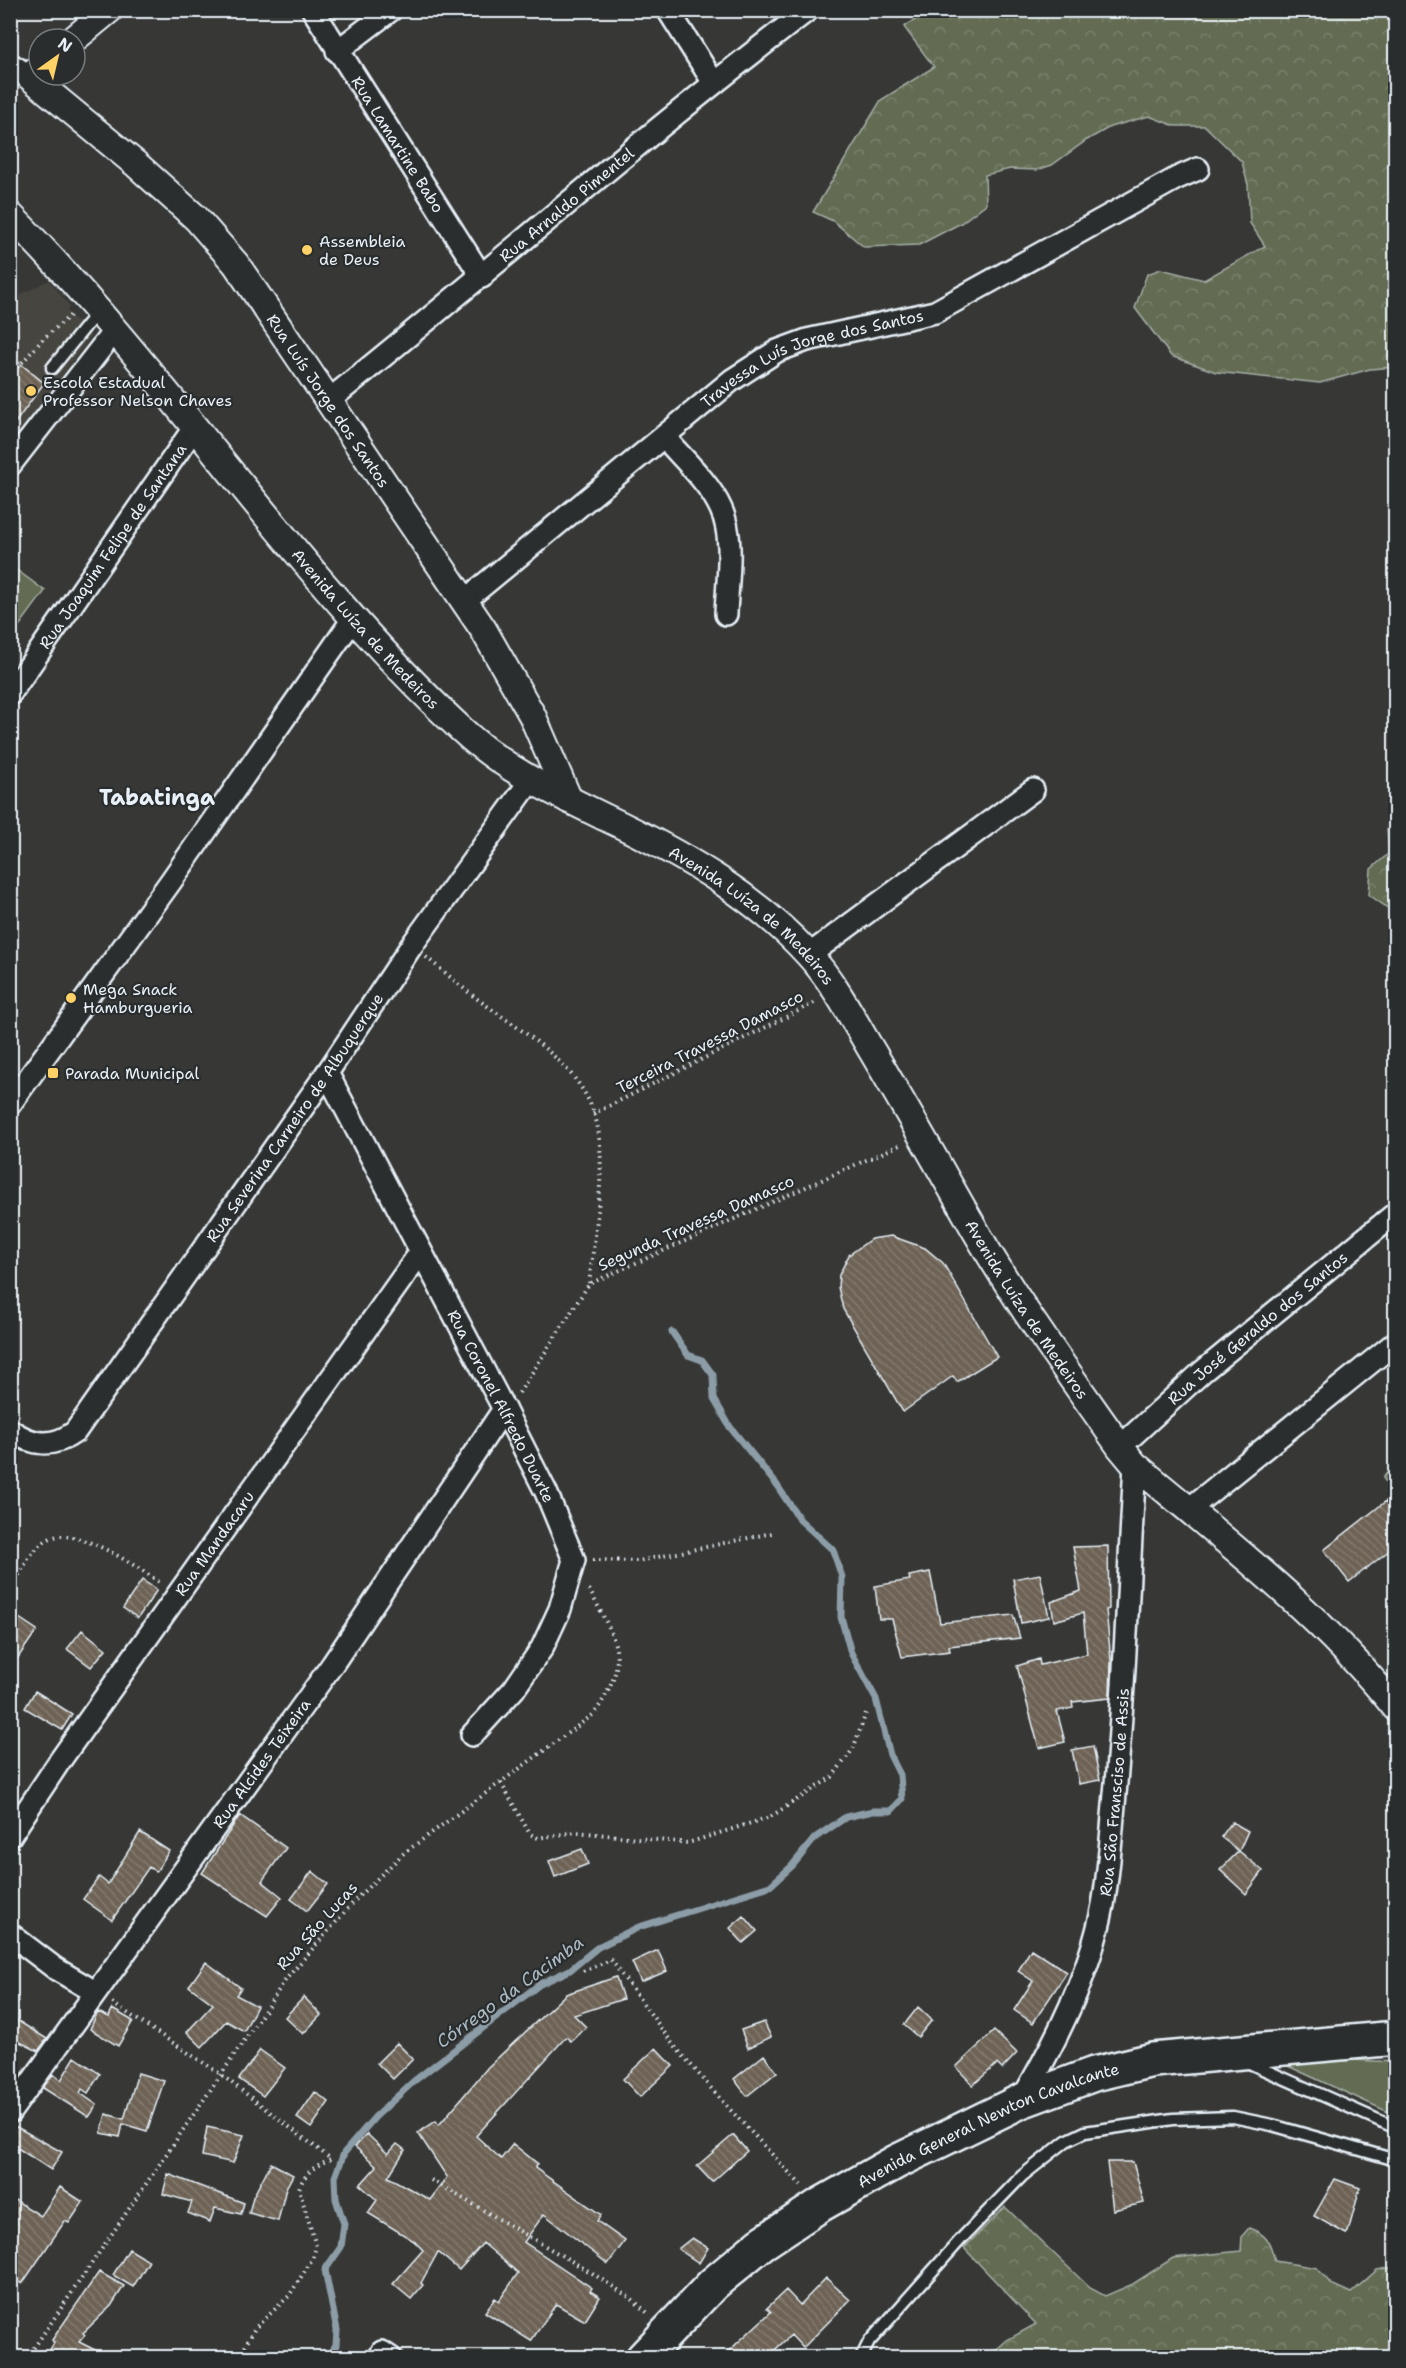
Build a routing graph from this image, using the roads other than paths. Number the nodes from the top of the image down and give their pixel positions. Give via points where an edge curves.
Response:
1 (109, 10) edge
2 (313, 10) edge
3 (391, 10) edge
4 (668, 10) edge
5 (808, 10) edge
6 (87, 28) edge
7 (337, 51) junction
8 (26, 69) edge
9 (714, 83) junction
10 (1198, 169) dead end
11 (10, 215) edge
12 (482, 277) junction
13 (93, 305) junction
14 (115, 330) junction
15 (52, 368) dead end
16 (328, 401) junction
17 (194, 428) junction
18 (664, 437) junction
19 (10, 465) edge
20 (463, 602) junction
21 (726, 614) dead end
22 (353, 619) junction
23 (10, 694) edge
24 (531, 780) junction
25 (1033, 790) dead end
26 (568, 800) junction
27 (810, 955) junction
28 (327, 1073) junction
29 (10, 1104) edge
30 (1395, 1213) edge
31 (420, 1253) junction
32 (1395, 1342) edge
33 (505, 1411) junction
34 (10, 1430) edge
35 (1127, 1456) junction
36 (1188, 1510) junction
37 (1395, 1708) edge
38 (472, 1735) dead end
39 (10, 1836) edge
40 (10, 1934) edge
41 (95, 1992) junction
42 (1395, 2038) edge
43 (1227, 2053) junction
44 (1021, 2101) junction
45 (10, 2112) edge
46 (1395, 2128) edge
47 (1395, 2160) edge
48 (653, 2346) edge
49 (861, 2358) edge

1 - 6 street
2 - 7 street, Rua Lamartine Babo
3 - 7 street
4 - 9 street
5 - 9 street, Rua Arnaldo Pimentel
7 - 12 street, Rua Lamartine Babo
8 - 16 street, Rua Luís Jorge dos Santos via 196,218 242,272
9 - 12 street, Rua Arnaldo Pimentel
10 - 18 street, Travessa Luís Jorge dos Santos via 935,312 807,340 777,351 732,380
11 - 13 street, Avenida Luíza de Medeiros
12 - 16 street, Rua Arnaldo Pimentel
13 - 14 street, Avenida Luíza de Medeiros
13 - 15 lane
14 - 17 street, Avenida Luíza de Medeiros
14 - 19 street
16 - 20 street, Rua Luís Jorge dos Santos
17 - 22 street, Avenida Luíza de Medeiros
17 - 23 street, Rua Joaquim Felipe de Santana
18 - 20 street, Travessa Luís Jorge dos Santos
18 - 21 street via 722,509 728,535
20 - 26 street, Rua Luís Jorge dos Santos via 516,683
22 - 24 street, Avenida Luíza de Medeiros via 465,733
22 - 29 street
24 - 26 street, Avenida Luíza de Medeiros
24 - 28 street, Rua Severina Carneiro de Albuquerque via 412,945
25 - 27 street
26 - 27 street, Avenida Luíza de Medeiros via 712,875
27 - 35 street, Avenida Luíza de Medeiros via 837,991 1000,1269
28 - 31 street, Rua Coronel Alfredo Duarte
28 - 34 street, Rua Severina Carneiro de Albuquerque via 75,1432 51,1444 36,1443
30 - 35 street, Rua José Geraldo dos Santos via 1202,1372
31 - 33 street, Rua Coronel Alfredo Duarte
31 - 39 street, Rua Mandacaru
32 - 36 street
33 - 38 street, Rua Coronel Alfredo Duarte via 546,1492 574,1560 560,1609 542,1648 514,1689
33 - 41 street, Rua Alcides Teixeira via 332,1665
35 - 36 street, Avenida Luíza de Medeiros
35 - 44 street, Rua São Fransciso de Assis via 1126,1652 1103,1905 1083,1972 1052,2049
36 - 37 street, Avenida Luíza de Medeiros via 1339,1643
40 - 41 street
41 - 45 street, Rua Alcides Teixeira
42 - 43 main road, Avenida General Newton Cavalcante
43 - 44 main road, Avenida General Newton Cavalcante via 1143,2063 1094,2074
43 - 46 lane
44 - 48 main road, Avenida General Newton Cavalcante via 896,2162 820,2205 713,2284
47 - 49 lane via 1233,2117 1173,2119 1085,2132 1066,2141 1022,2176 869,2342

